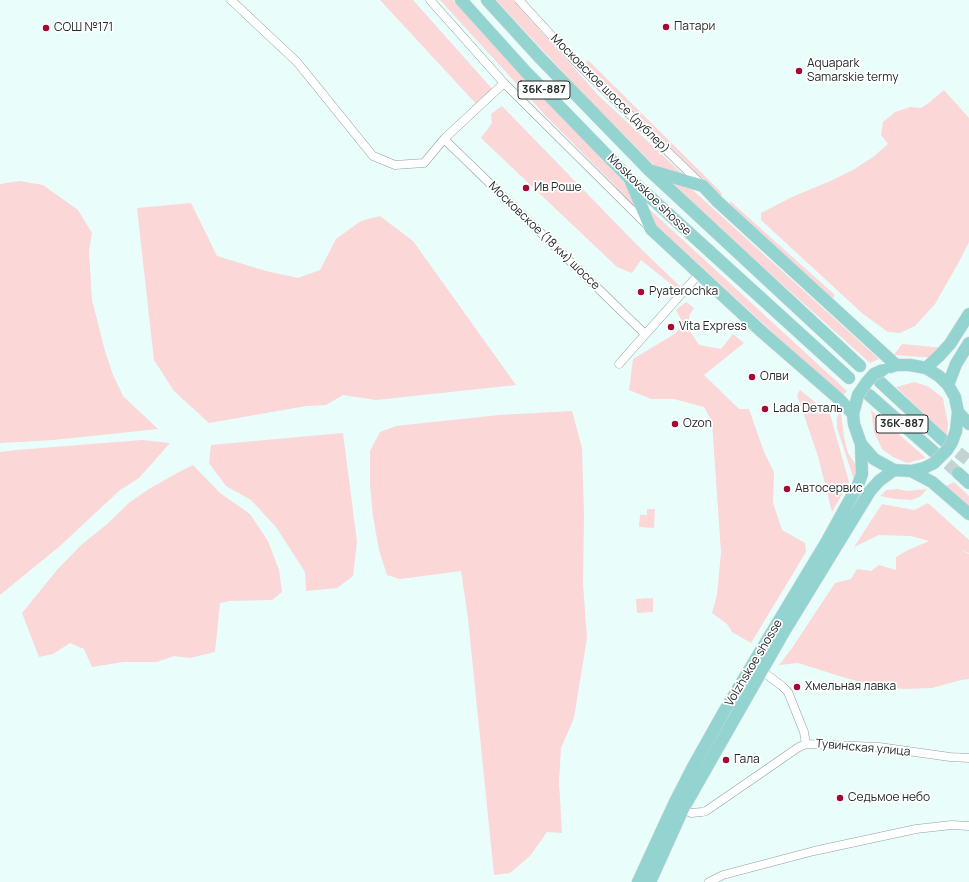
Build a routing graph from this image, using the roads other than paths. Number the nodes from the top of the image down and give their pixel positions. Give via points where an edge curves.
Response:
1 (231, 0) edge
2 (430, 0) edge
3 (461, 0) edge
4 (488, 0) edge
5 (519, 0) edge
6 (504, 83) junction
7 (444, 139) junction
8 (649, 170) junction
9 (629, 178) junction
10 (703, 186) junction
11 (651, 229) junction
12 (699, 274) junction
13 (969, 314) edge
14 (645, 334) junction
15 (969, 343) edge
16 (619, 364) dead end
17 (896, 365) junction
18 (860, 366) dead end
19 (926, 368) junction
20 (849, 378) dead end
21 (880, 382) dead end
22 (948, 385) junction
23 (863, 395) junction
24 (958, 412) junction
25 (853, 414) junction
26 (969, 424) edge
27 (944, 441) tunnel mouth
28 (861, 444) junction
29 (934, 458) junction
30 (894, 470) junction
31 (911, 471) junction
32 (958, 473) tunnel mouth
33 (969, 483) edge
34 (969, 514) edge
35 (762, 671) junction
36 (806, 744) junction
37 (969, 758) edge
38 (683, 809) junction
39 (969, 826) edge
40 (638, 882) edge
41 (650, 882) edge
42 (709, 882) edge

1 - 7 street via 297,62 373,156 395,165 424,163
2 - 6 street
3 - 9 main road, Moskovskoe shosse / 36К-887 via 526,72
4 - 8 main road, Moskovskoe shosse / 36К-887 via 540,58
5 - 10 street, Московское шоссе (дублер) via 573,59
6 - 7 street
6 - 11 street
7 - 14 street, Московское (18 км) шоссе
8 - 10 main road
8 - 18 main road, Moskovskoe shosse / 36К-887
9 - 11 main road
9 - 20 main road, Moskovskoe shosse / 36К-887
10 - 17 main road
11 - 12 main road
12 - 14 street
12 - 25 main road
13 - 19 main road via 946,348
14 - 16 street
15 - 22 main road via 956,364
17 - 19 main road
17 - 23 main road, bridge via 874,374 867,382
19 - 22 main road
21 - 27 main road, 36К-887
22 - 24 main road via 955,397
23 - 25 main road
23 - 29 main road, 36К-887
24 - 26 main road
24 - 29 main road, bridge via 952,442 947,450
25 - 28 main road
28 - 30 main road via 874,459
28 - 40 main road, Volzhskoe shosse via 862,474 858,485 693,767
29 - 31 main road via 924,468
30 - 31 main road
30 - 35 main road, Volzhskoe shosse via 870,491
31 - 34 main road via 932,482
32 - 33 main road
35 - 36 street via 788,692 804,732
35 - 38 main road, Volzhskoe shosse
36 - 37 street, Тувинская улица via 879,747
36 - 38 street, Тувинская улица via 706,811 691,813
38 - 41 main road, Volzhskoe shosse
39 - 42 street via 916,829 807,853 723,875

